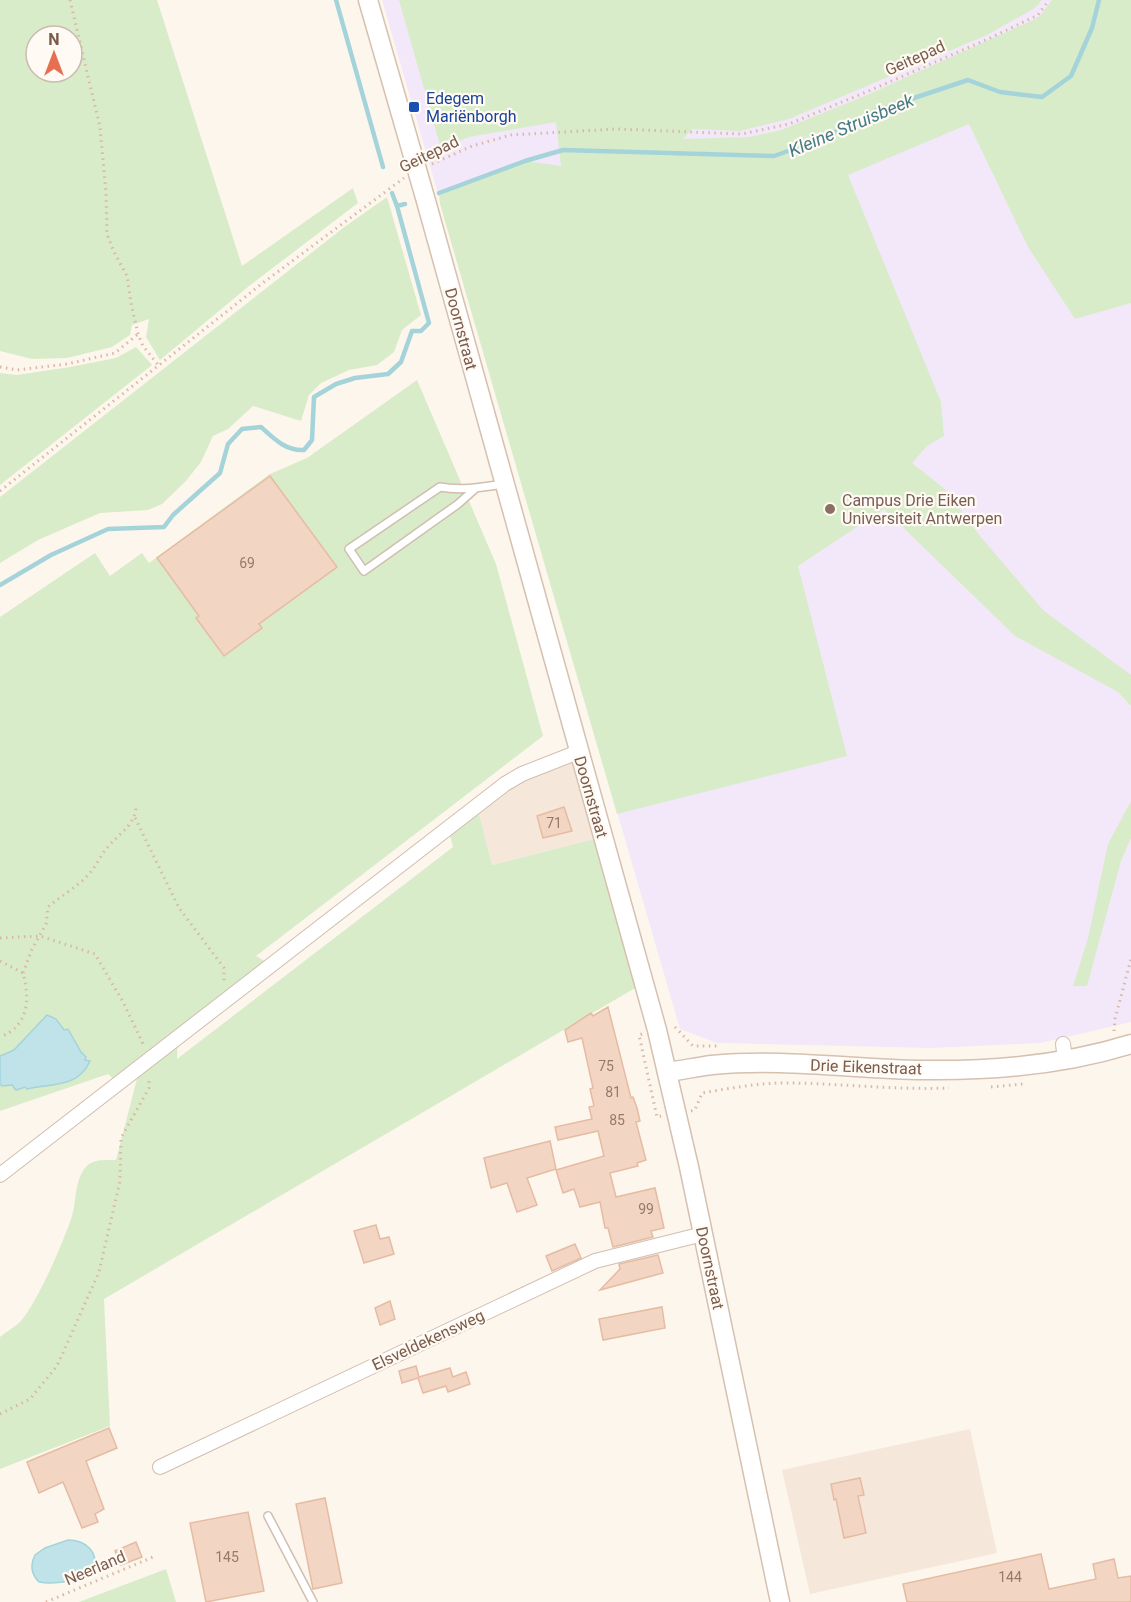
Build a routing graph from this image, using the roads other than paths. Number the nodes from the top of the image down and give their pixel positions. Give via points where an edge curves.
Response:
1 (368, 0) edge
2 (504, 484) junction
3 (476, 488) junction
4 (578, 752) junction
5 (1131, 1044) edge
6 (667, 1072) junction
7 (0, 1175) edge
8 (703, 1234) junction
9 (160, 1467) dead end
10 (268, 1516) dead end
11 (313, 1602) edge
12 (780, 1602) edge

1 - 2 street, Doornstraat
2 - 3 lane
2 - 4 street, Doornstraat
3 - 3 lane via 440,487 349,549 364,571
4 - 6 street, Doornstraat
4 - 7 street via 505,784
5 - 6 street, Drie Eikenstraat via 967,1069 755,1064
6 - 8 street, Doornstraat
8 - 9 street, Elsveldekensweg via 595,1261
8 - 12 street, Doornstraat
10 - 11 lane

